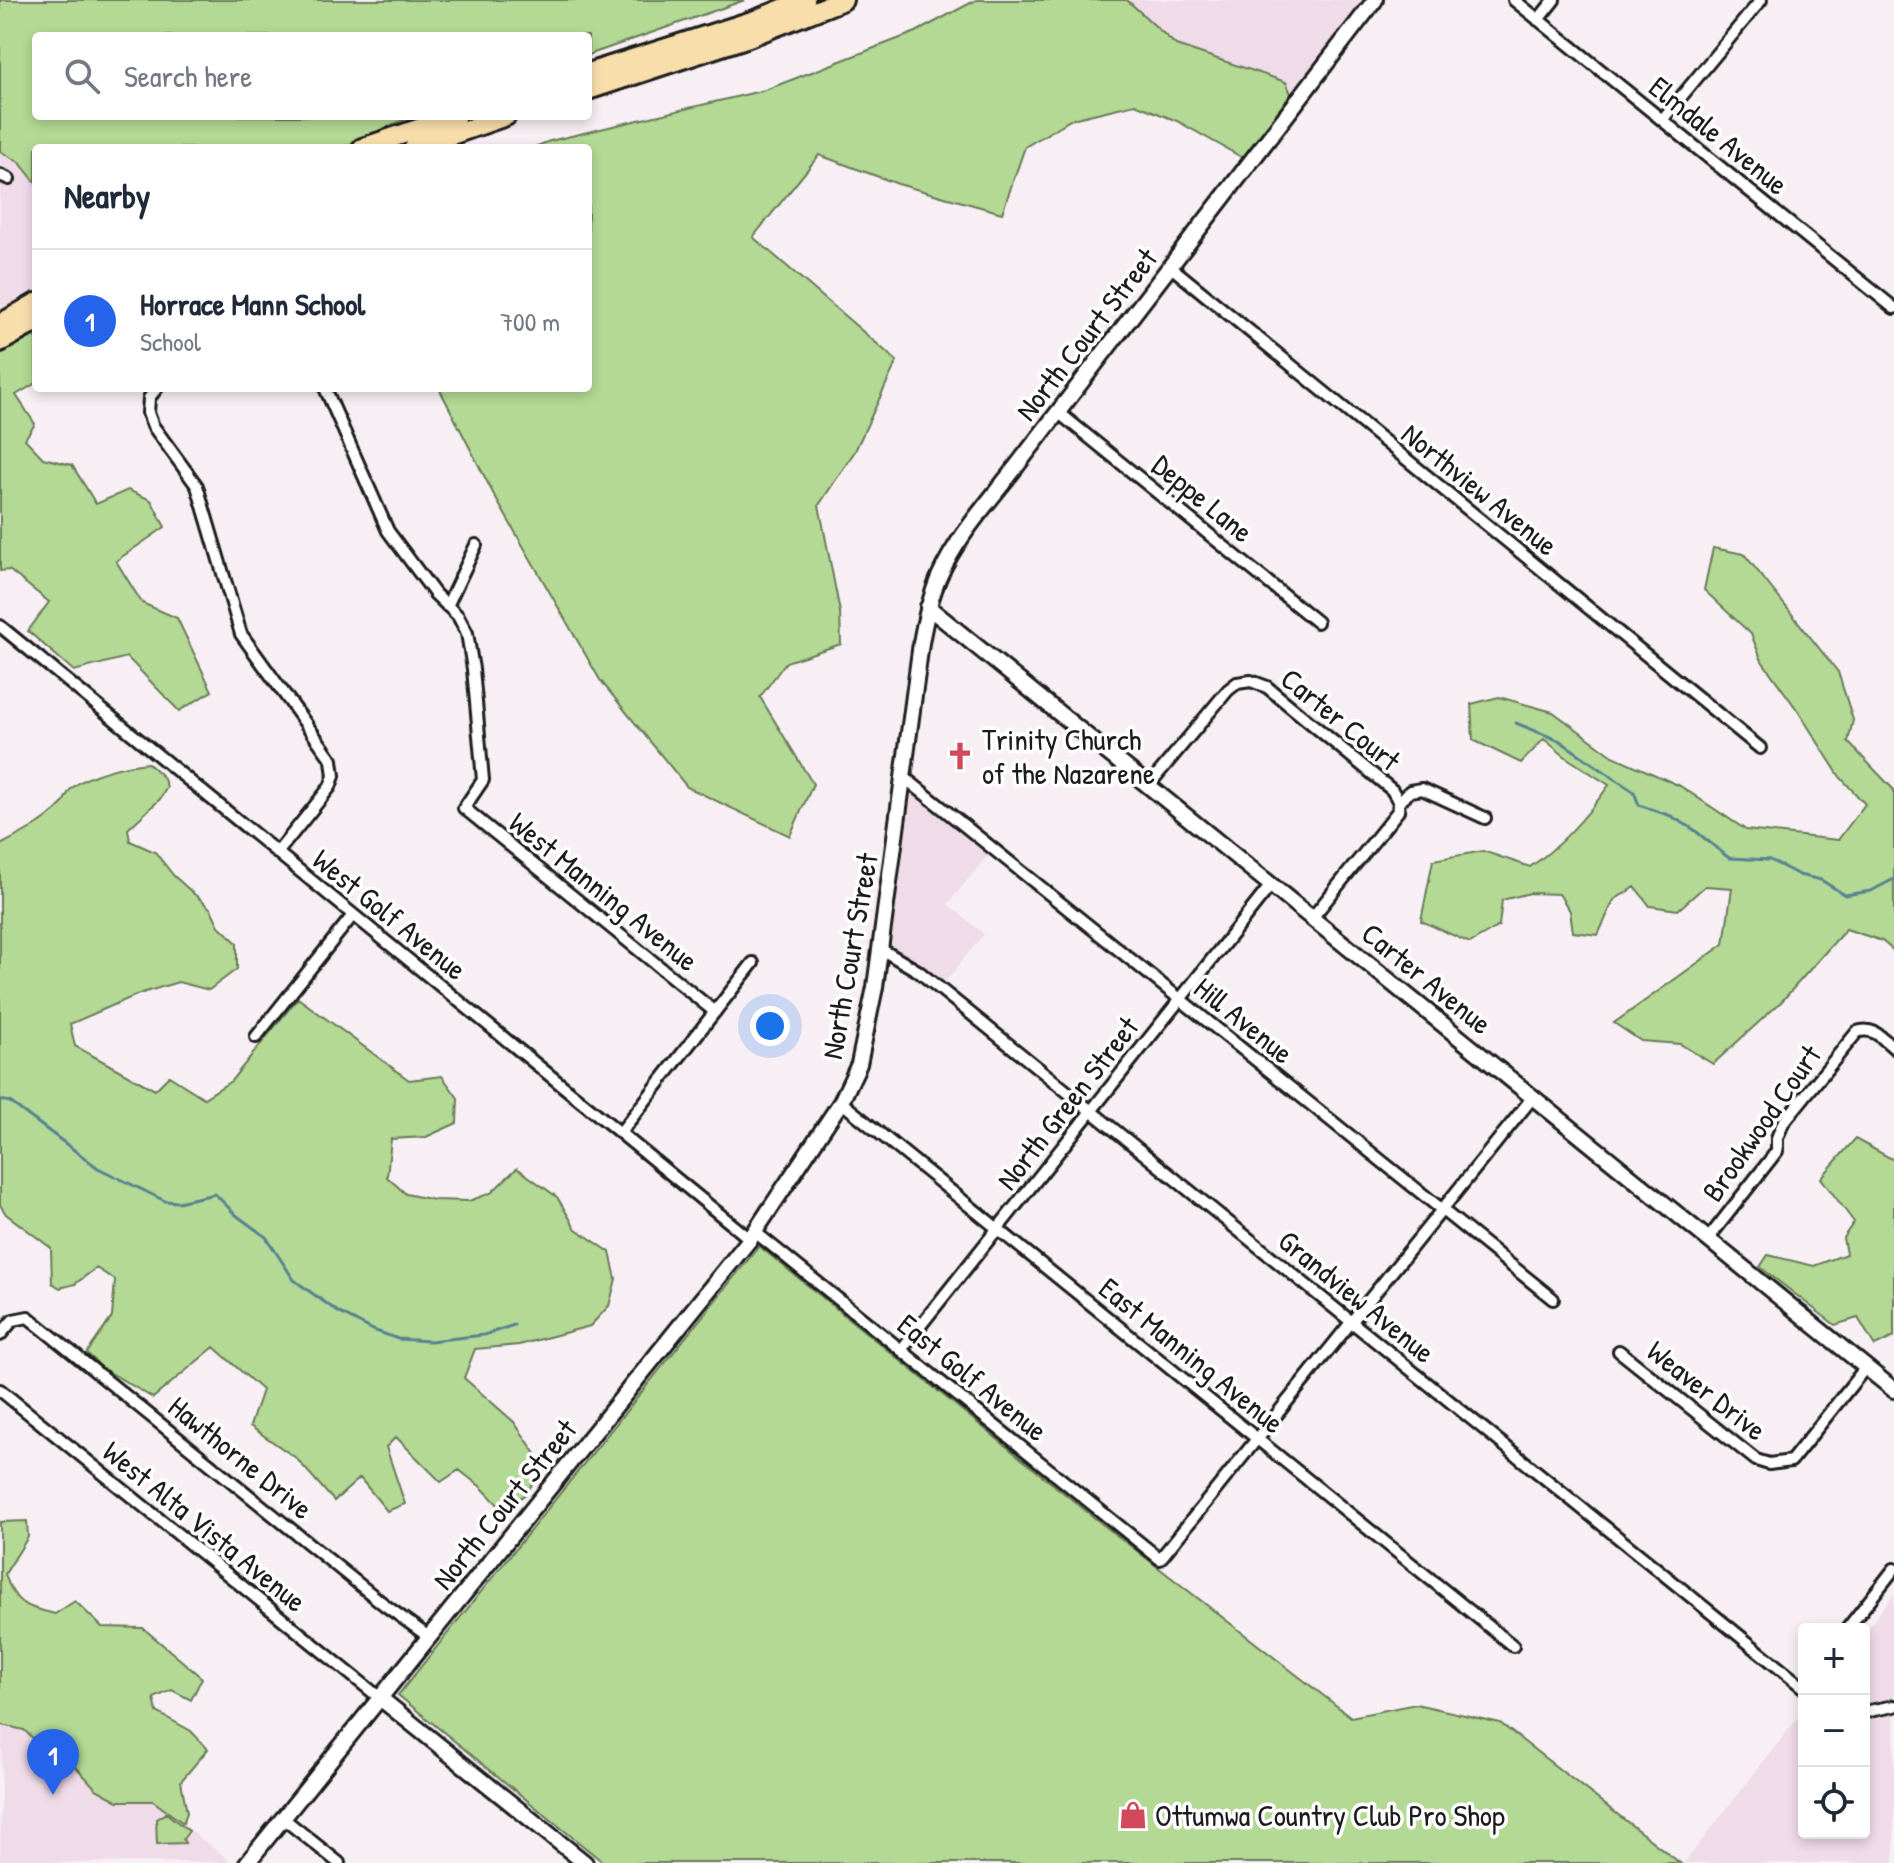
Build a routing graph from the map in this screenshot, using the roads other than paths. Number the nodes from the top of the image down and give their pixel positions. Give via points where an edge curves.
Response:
1 (805, 0) edge
2 (843, 0) edge
3 (1375, 0) edge
4 (1514, 0) edge
5 (1554, 0) edge
6 (1761, 0) edge
7 (1538, 20) junction
8 (592, 72) edge
9 (592, 89) edge
10 (444, 120) edge
11 (494, 120) edge
12 (1662, 120) junction
13 (374, 144) edge
14 (426, 144) edge
15 (1171, 267) junction
16 (32, 305) edge
17 (1893, 307) edge
18 (0, 324) edge
19 (32, 324) edge
20 (0, 342) edge
21 (154, 392) edge
22 (327, 392) edge
23 (1058, 412) junction
24 (476, 545) dead end
25 (447, 606) junction
26 (928, 607) junction
27 (1317, 622) dead end
28 (0, 626) edge
29 (1760, 748) dead end
30 (905, 778) junction
31 (1148, 786) junction
32 (1399, 802) junction
33 (1485, 818) dead end
34 (277, 853) junction
35 (1271, 885) junction
36 (353, 915) junction
37 (1312, 918) junction
38 (879, 948) junction
39 (753, 963) dead end
40 (1180, 999) junction
41 (715, 1012) junction
42 (256, 1037) dead end
43 (1894, 1048) edge
44 (1533, 1097) junction
45 (841, 1102) junction
46 (1091, 1111) junction
47 (620, 1133) junction
48 (1442, 1210) junction
49 (997, 1229) junction
50 (753, 1236) junction
51 (1708, 1239) junction
52 (1553, 1299) dead end
53 (1352, 1322) junction
54 (0, 1335) edge
55 (901, 1350) junction
56 (1619, 1351) dead end
57 (1866, 1367) junction
58 (0, 1390) edge
59 (1894, 1390) edge
60 (1257, 1439) junction
61 (1894, 1569) edge
62 (1852, 1623) edge
63 (429, 1637) junction
64 (1513, 1646) dead end
65 (1798, 1682) edge
66 (380, 1698) junction
67 (1894, 1706) edge
68 (1870, 1711) edge
69 (284, 1819) junction
70 (247, 1863) edge
71 (339, 1863) edge
72 (585, 1863) edge

1 - 8 highway
2 - 9 highway
3 - 15 main road, North Court Street
4 - 7 street, Elmdale Avenue
5 - 7 street
6 - 12 street
7 - 12 street, Elmdale Avenue
10 - 13 highway
11 - 14 highway
12 - 17 street, Elmdale Avenue
15 - 23 main road, North Court Street
15 - 29 street, Northview Avenue
16 - 18 highway
19 - 20 highway
21 - 34 street via 148,413 197,486 241,634 332,760 330,787
22 - 25 street via 388,531
23 - 26 main road, North Court Street via 965,535
23 - 27 street, Deppe Lane
24 - 25 street
25 - 41 street, West Manning Avenue via 467,633 483,780 464,808
26 - 30 main road, North Court Street
26 - 31 main road, Carter Avenue
28 - 34 street, West Golf Avenue
30 - 38 main road, North Court Street
30 - 40 street, Hill Avenue
31 - 32 street, Carter Court via 1228,690 1251,681 1267,687 1335,742
31 - 35 main road, Carter Avenue
32 - 33 street via 1410,791 1422,789
32 - 37 street, Carter Court via 1398,811
34 - 36 street, West Golf Avenue
35 - 37 main road, Carter Avenue
35 - 40 street, North Green Street
36 - 42 street
36 - 47 street, West Golf Avenue
37 - 44 main road, Carter Avenue
38 - 45 main road, North Court Street via 864,1046
38 - 46 street, Grandview Avenue via 918,971
39 - 41 street
40 - 46 street, North Green Street
40 - 48 street, Hill Avenue
41 - 47 street
43 - 51 street, Brookwood Court via 1874,1031 1857,1032 1783,1123 1777,1151
44 - 48 street
44 - 51 main road, Carter Avenue
45 - 49 street, East Manning Avenue
45 - 50 main road, North Court Street
46 - 49 street, North Green Street
46 - 53 street, Grandview Avenue
47 - 50 street, West Golf Avenue
48 - 52 street, Hill Avenue
48 - 53 street
49 - 55 street, North Green Street
49 - 60 street, East Manning Avenue
50 - 55 street, East Golf Avenue
50 - 63 main road, North Court Street
51 - 57 main road, Carter Avenue
53 - 60 street
53 - 65 street, Grandview Avenue
54 - 63 street, Hawthorne Drive via 13,1320 28,1317
55 - 60 street, East Golf Avenue via 1160,1559
56 - 57 street, Weaver Drive via 1756,1460 1769,1464 1791,1461
57 - 59 main road, Carter Avenue
58 - 66 street, West Alta Vista Avenue
60 - 64 street, East Manning Avenue
61 - 62 street
63 - 66 main road, North Court Street
66 - 69 main road, North Court Street
66 - 72 main road
67 - 68 street
69 - 70 main road, North Court Street
69 - 71 street

